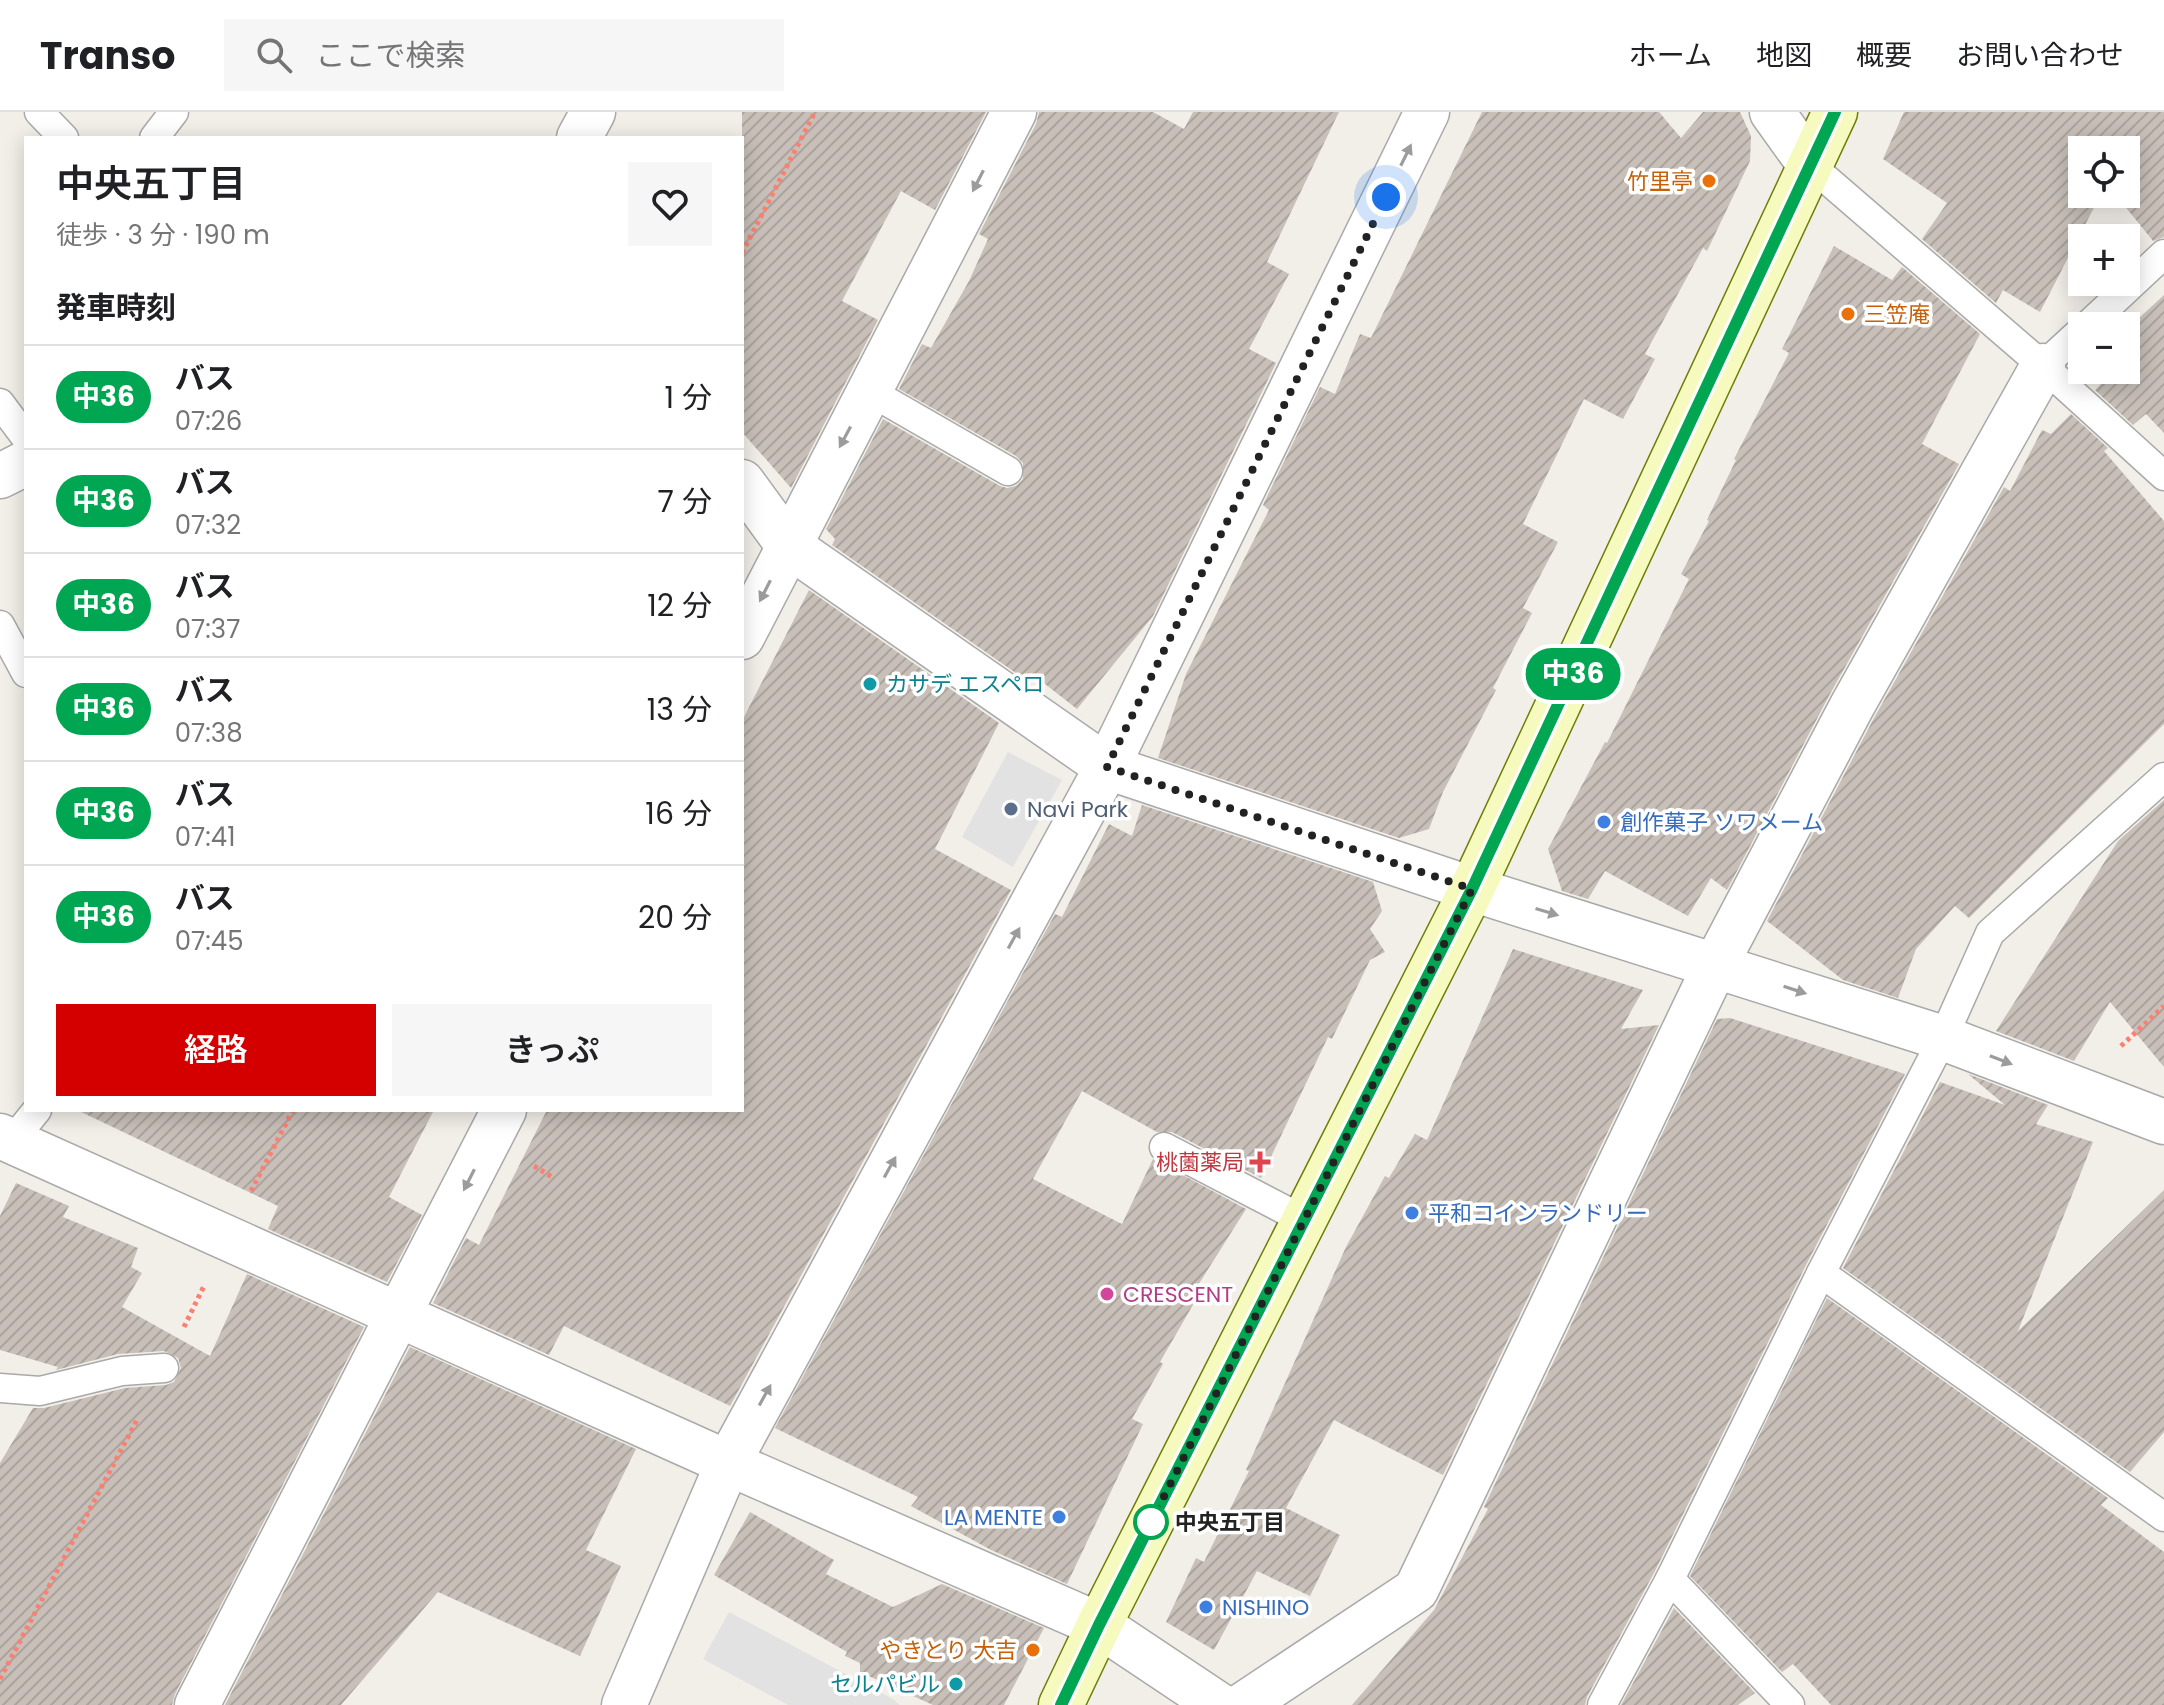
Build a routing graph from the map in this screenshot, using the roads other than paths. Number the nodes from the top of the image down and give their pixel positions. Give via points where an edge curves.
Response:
1 (39, 112) edge
2 (174, 112) edge
3 (593, 112) edge
4 (1014, 112) edge
5 (1427, 112) edge
6 (1772, 112) edge
7 (1835, 112) edge
8 (62, 136) edge
9 (156, 136) edge
10 (580, 136) edge
11 (1810, 165) junction
12 (2164, 254) edge
13 (2102, 312) edge
14 (2068, 343) edge
15 (2043, 366) junction
16 (869, 391) junction
17 (0, 403) edge
18 (24, 435) edge
19 (24, 464) edge
20 (1008, 471) dead end
21 (0, 476) edge
22 (2164, 476) edge
23 (744, 485) edge
24 (788, 545) junction
25 (0, 625) edge
26 (744, 633) edge
27 (24, 669) edge
28 (1107, 767) junction
29 (2164, 777) edge
30 (1472, 889) junction
31 (1716, 964) junction
32 (1943, 1038) junction
33 (503, 1112) edge
34 (2164, 1122) edge
35 (16, 1129) edge
36 (1164, 1147) dead end
37 (1304, 1220) junction
38 (1821, 1273) junction
39 (400, 1315) junction
40 (164, 1368) dead end
41 (0, 1388) edge
42 (728, 1463) junction
43 (2164, 1517) edge
44 (1670, 1579) junction
45 (1099, 1625) junction
46 (197, 1705) edge
47 (624, 1705) edge
48 (1061, 1705) edge
49 (1219, 1705) edge
50 (1243, 1705) edge
51 (1602, 1705) edge
52 (1790, 1705) edge

1 - 8 lane
2 - 9 lane
3 - 10 street
4 -> 16 street
28 -> 5 street
6 - 11 street
7 - 11 main road
11 - 15 lane
11 - 30 main road
12 - 13 lane
14 - 15 lane
15 - 22 lane
15 - 31 street via 1852,706
16 - 20 lane
16 -> 24 street
17 - 18 lane
19 - 21 street
23 - 24 street
24 -> 26 street
24 - 28 street
25 - 27 lane
28 - 30 street
42 -> 28 street
29 - 32 lane via 1990,933
30 -> 31 street
30 - 37 main road
31 -> 32 street
31 - 50 street via 1416,1590
32 -> 34 street
32 - 38 lane
33 -> 39 street
35 - 39 street
36 - 37 lane
37 - 45 main road
38 - 43 lane
38 - 44 lane
39 - 42 street
39 - 46 street
40 - 41 lane via 122,1371 40,1391
42 - 45 street
42 - 47 street
44 - 51 lane
44 - 52 lane
45 - 48 main road
45 - 49 street

